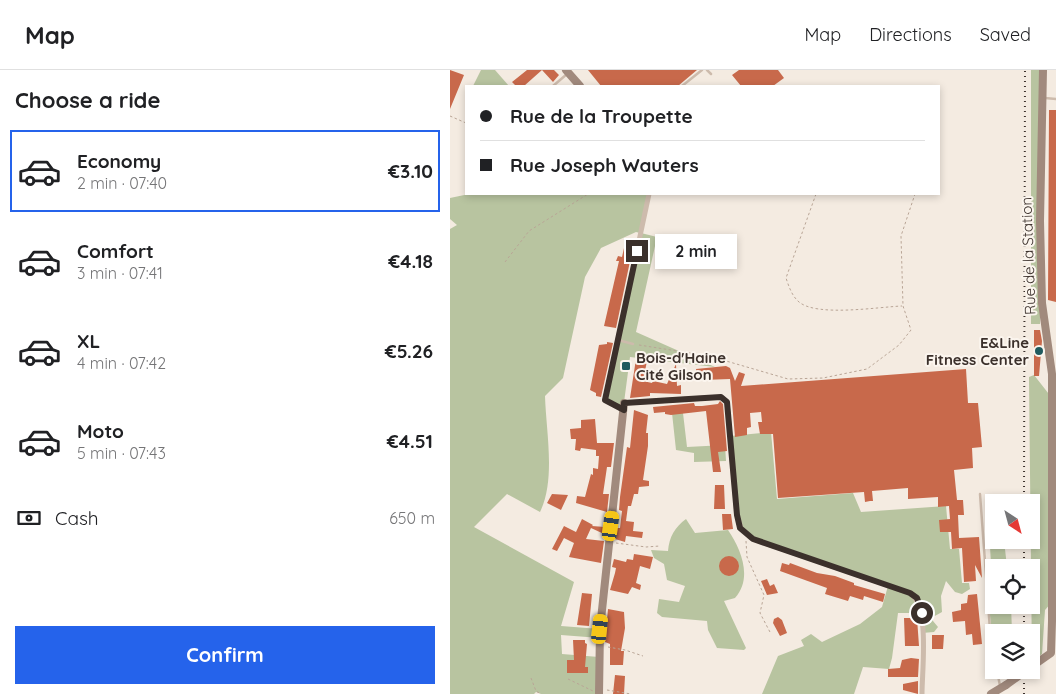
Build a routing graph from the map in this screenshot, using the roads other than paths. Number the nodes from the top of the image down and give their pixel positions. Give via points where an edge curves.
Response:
1 (702, 70) edge
2 (707, 70) edge
3 (1043, 70) edge
4 (568, 71) edge
5 (711, 74) dead end
6 (554, 85) edge
7 (575, 85) edge
8 (683, 85) edge
9 (1041, 98) junction
10 (1056, 99) edge
11 (649, 195) edge
12 (618, 340) junction
13 (633, 344) road end
14 (1054, 375) edge
15 (624, 407) junction
16 (980, 494) dead end
17 (990, 624) edge
18 (1051, 654) edge
19 (1040, 662) edge
20 (1000, 679) edge
21 (1014, 679) edge
22 (1003, 686) junction
23 (598, 692) edge
24 (922, 694) edge
25 (991, 694) edge

1 - 8 lane
2 - 5 lane
3 - 9 street, Rue de la Station
4 - 6 lane
4 - 7 street
9 - 10 lane
9 - 14 street, Rue de la Station via 1042,303
11 - 12 street
12 - 13 lane
12 - 15 street via 605,400
14 - 18 street, Rue de la Station
15 - 23 street via 608,542
15 - 24 street via 721,397 727,402 740,528 746,535 917,598 922,613
16 - 17 lane
18 - 19 street
20 - 22 lane
21 - 22 street, bridge
22 - 25 street

